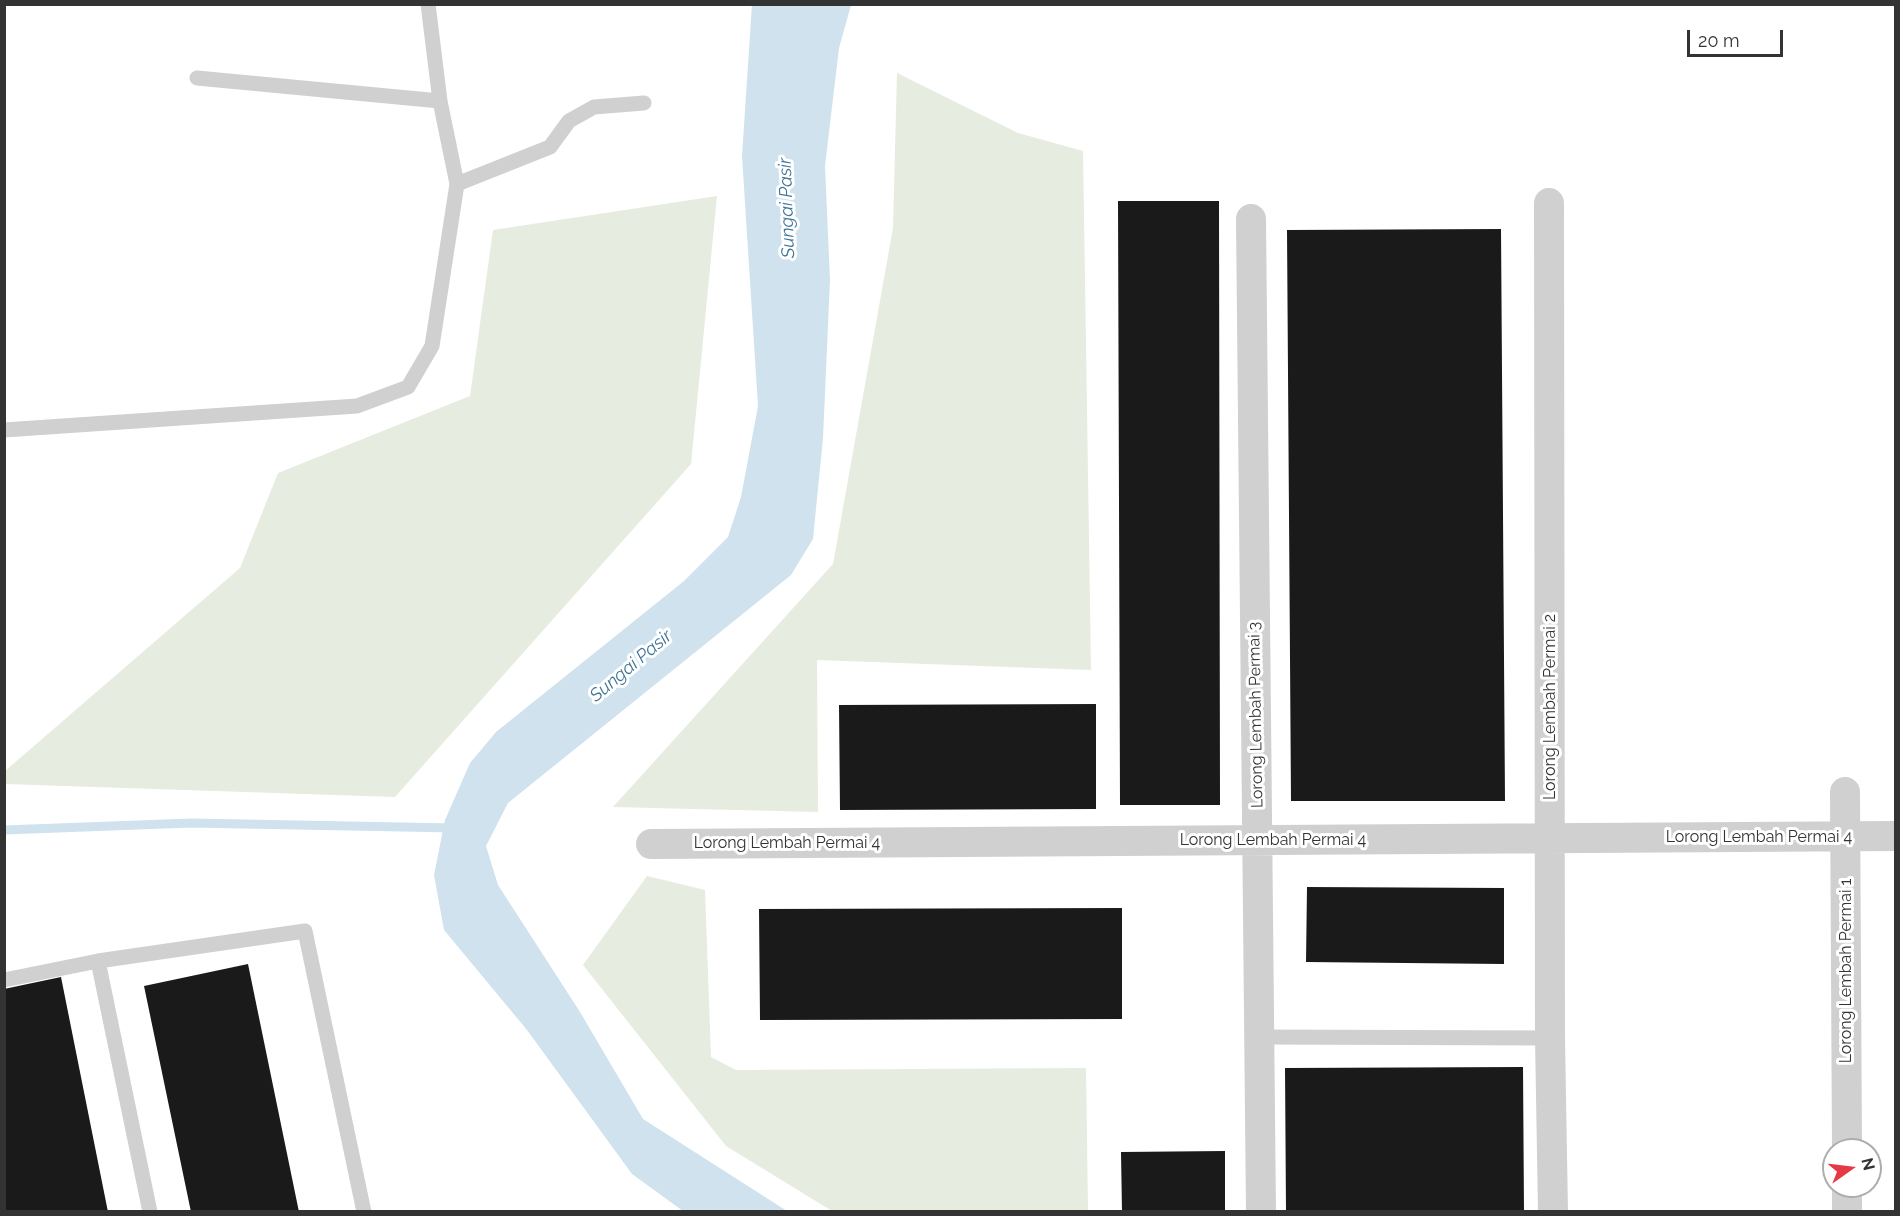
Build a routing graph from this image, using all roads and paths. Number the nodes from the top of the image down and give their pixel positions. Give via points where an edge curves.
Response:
1 (428, 4) edge
2 (197, 78) dead end
3 (440, 101) junction
4 (644, 103) dead end
5 (457, 184) junction
6 (1549, 203) dead end
7 (1251, 219) dead end
8 (4, 430) edge
9 (1845, 792) dead end
10 (1896, 836) edge
11 (1845, 837) junction
12 (1551, 839) junction
13 (1257, 840) junction
14 (651, 844) dead end
15 (98, 961) junction
16 (4, 980) edge
17 (1258, 1037) junction
18 (1550, 1038) junction
19 (1847, 1138) edge
20 (150, 1212) edge
21 (364, 1212) edge
22 (1261, 1212) edge
23 (1553, 1212) edge

1 - 3 lane
2 - 3 lane
3 - 5 lane
4 - 5 lane via 594,107 569,122 550,147
5 - 8 lane via 432,346 408,387 357,406
6 - 12 street, Lorong Lembah Permai 2
7 - 13 street, Lorong Lembah Permai 3
9 - 11 street, Lorong Lembah Permai 1
10 - 11 street, Lorong Lembah Permai 4
11 - 12 street, Lorong Lembah Permai 4
11 - 19 street, Lorong Lembah Permai 1
12 - 13 street, Lorong Lembah Permai 4
12 - 18 street, Lorong Lembah Permai 2
13 - 14 street, Lorong Lembah Permai 4
13 - 17 street, Lorong Lembah Permai 3
15 - 16 lane
15 - 20 lane
15 - 21 lane via 305,931
17 - 18 lane
17 - 22 street, Lorong Lembah Permai 3
18 - 23 street, Lorong Lembah Permai 2

